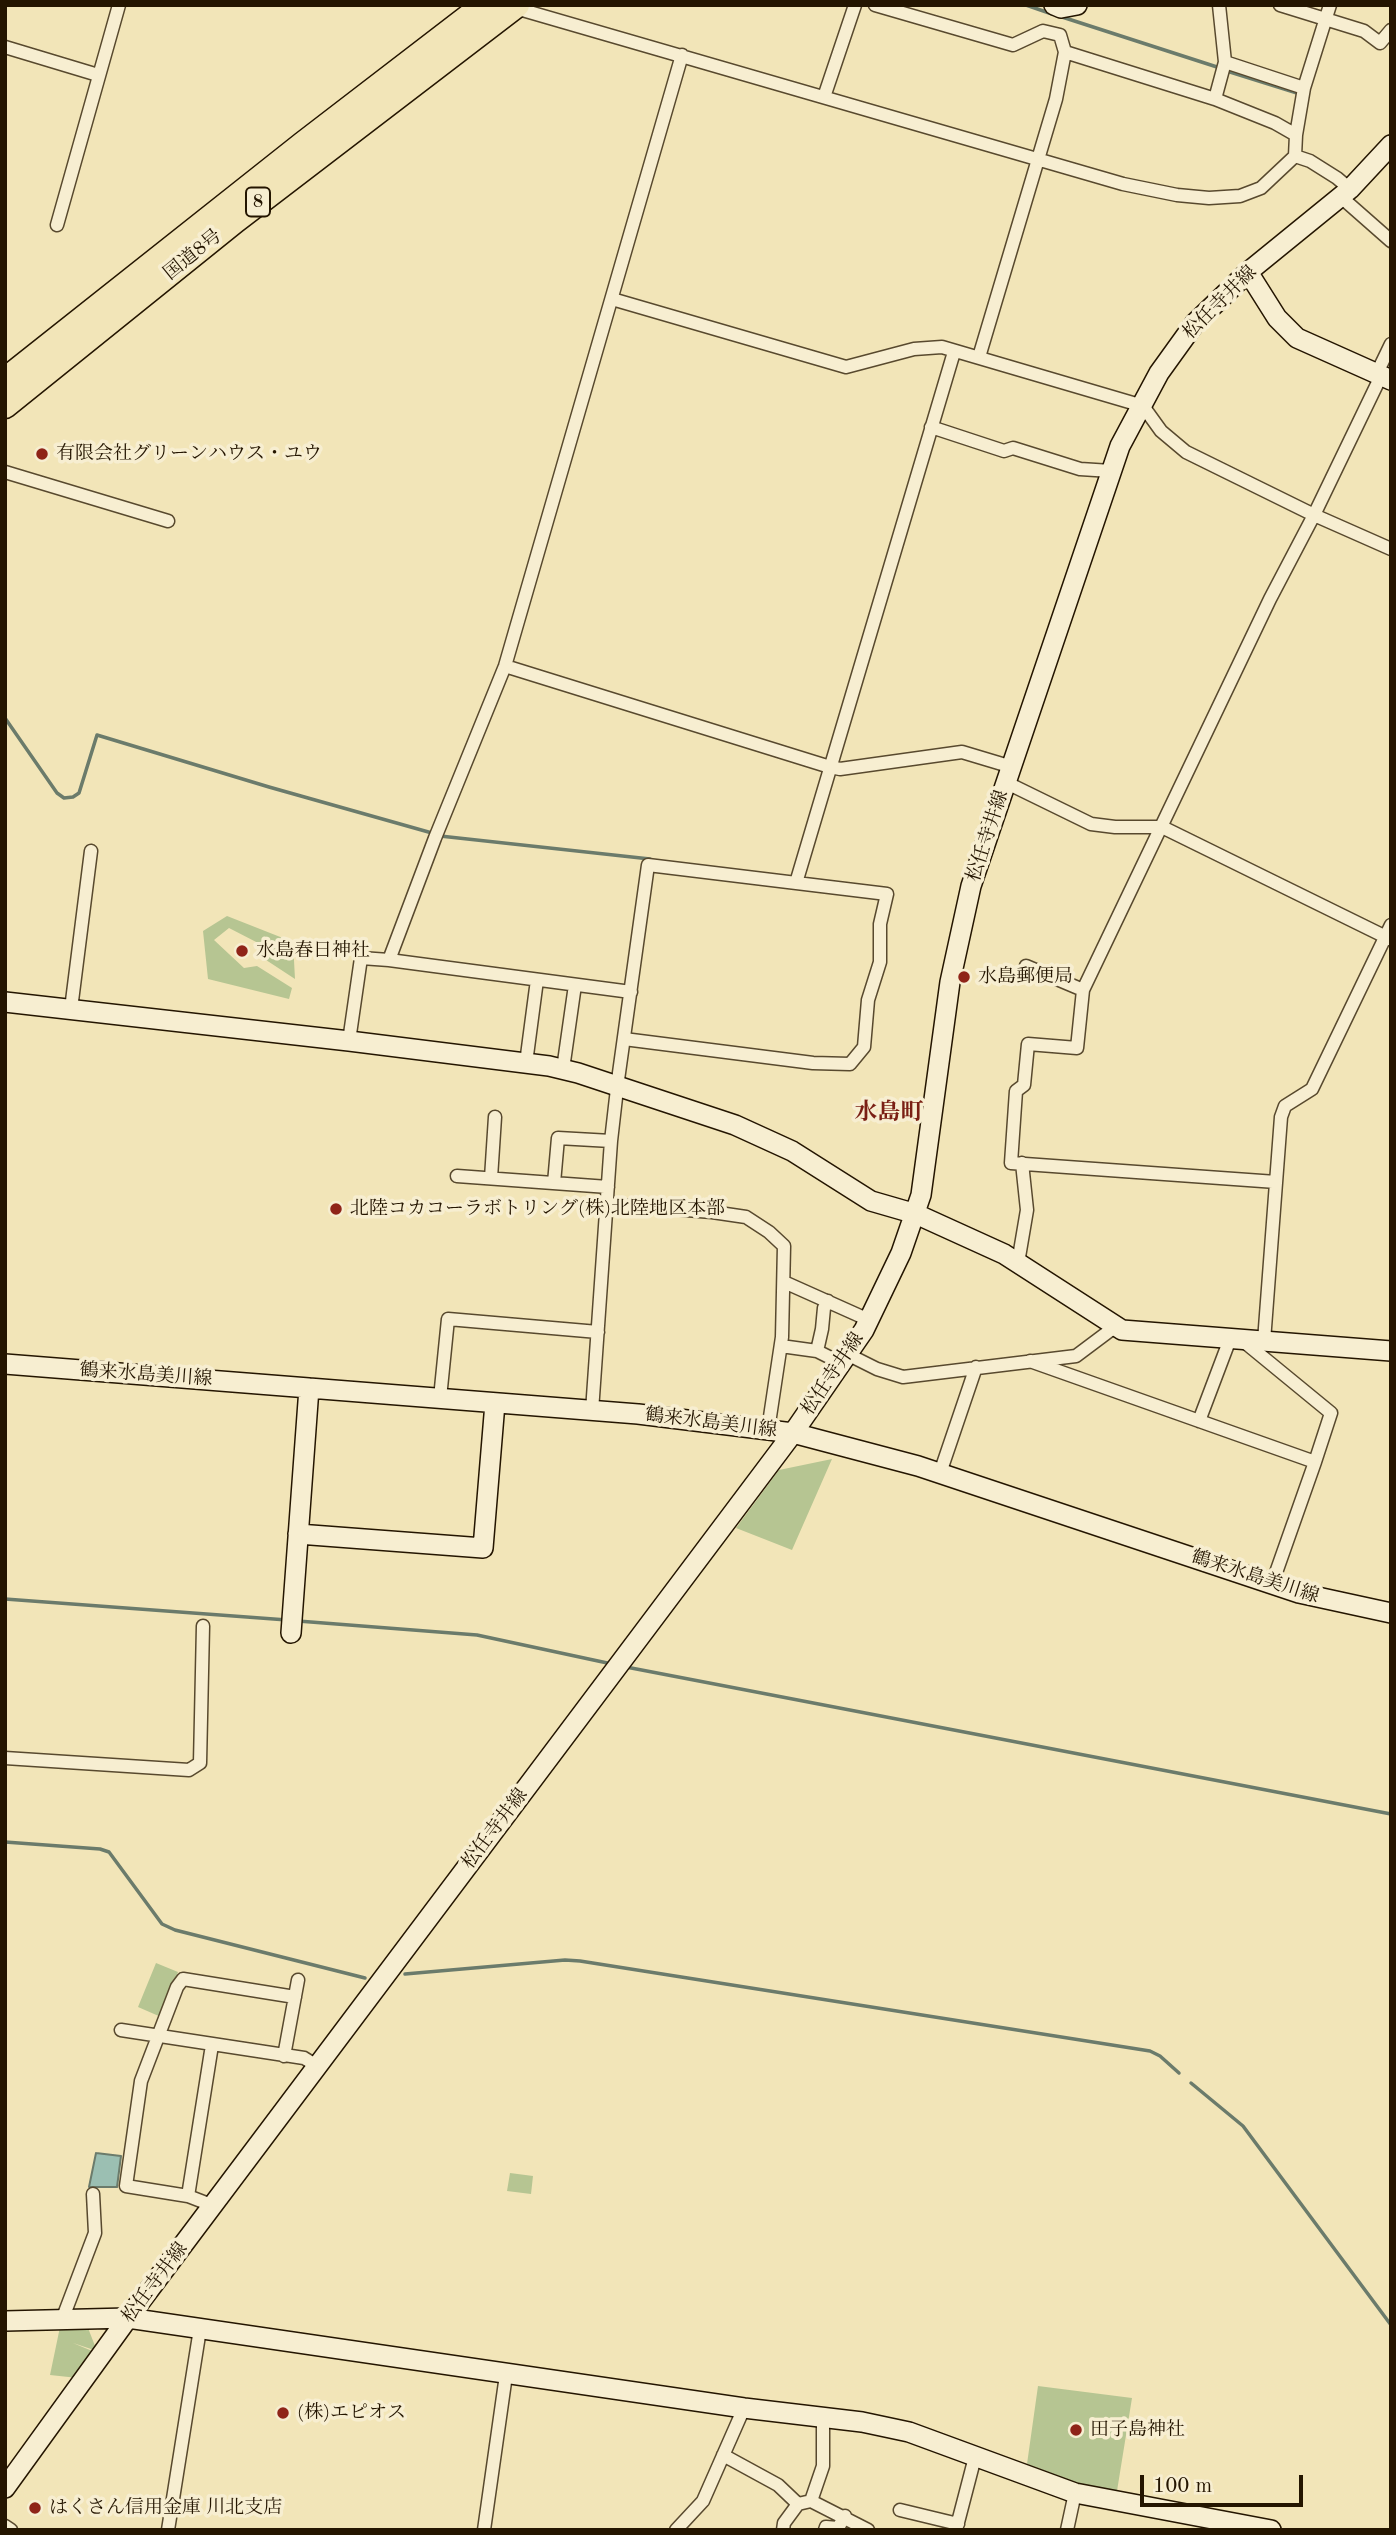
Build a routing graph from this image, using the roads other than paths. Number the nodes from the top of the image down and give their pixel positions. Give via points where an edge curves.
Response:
1 (118, 5) edge
2 (484, 5) edge
3 (855, 5) edge
4 (875, 5) edge
5 (1054, 5) edge
6 (1077, 5) edge
7 (1219, 5) edge
8 (1280, 5) edge
9 (1330, 5) edge
10 (512, 6) edge
11 (1326, 18) junction
12 (1391, 30) edge
13 (5, 47) edge
14 (1065, 52) junction
15 (682, 55) junction
16 (1225, 62) junction
17 (98, 75) junction
18 (1304, 88) junction
19 (824, 97) junction
20 (1214, 99) junction
21 (1296, 135) junction
22 (1389, 152) edge
23 (1295, 156) junction
24 (1037, 161) junction
25 (1345, 193) junction
26 (57, 225) dead end
27 (1391, 241) edge
28 (1248, 272) junction
29 (612, 299) junction
30 (1391, 344) edge
31 (954, 352) junction
32 (979, 357) junction
33 (1383, 377) edge
34 (5, 380) edge
35 (5, 406) edge
36 (1143, 406) junction
37 (931, 427) junction
38 (1111, 471) junction
39 (5, 472) edge
40 (1314, 515) junction
41 (169, 521) dead end
42 (1391, 549) edge
43 (505, 666) junction
44 (830, 767) junction
45 (1009, 774) junction
46 (1162, 827) junction
47 (91, 851) dead end
48 (796, 883) junction
49 (1389, 933) edge
50 (388, 960) junction
51 (1026, 966) dead end
52 (537, 980) junction
53 (575, 985) junction
54 (1083, 990) junction
55 (631, 992) junction
56 (5, 1002) edge
57 (71, 1009) junction
58 (624, 1039) junction
59 (349, 1041) junction
60 (526, 1063) junction
61 (563, 1069) junction
62 (618, 1086) junction
63 (495, 1117) dead end
64 (611, 1142) junction
65 (1022, 1163) junction
66 (457, 1176) dead end
67 (491, 1178) junction
68 (1276, 1182) junction
69 (554, 1183) junction
70 (608, 1187) junction
71 (607, 1205) junction
72 (916, 1214) junction
73 (1018, 1263) junction
74 (784, 1282) junction
75 (828, 1301) junction
76 (869, 1320) junction
77 (1116, 1326) junction
78 (598, 1332) junction
79 (1236, 1339) junction
80 (1264, 1341) junction
81 (781, 1346) junction
82 (817, 1351) junction
83 (1391, 1351) edge
84 (844, 1358) junction
85 (1030, 1361) junction
86 (5, 1364) edge
87 (976, 1367) junction
88 (309, 1388) junction
89 (440, 1398) junction
90 (495, 1403) junction
91 (812, 1405) junction
92 (592, 1410) junction
93 (1199, 1421) junction
94 (747, 1427) junction
95 (768, 1430) junction
96 (793, 1433) junction
97 (830, 1443) junction
98 (1315, 1462) junction
99 (940, 1473) junction
100 (762, 1474) junction
101 (298, 1534) junction
102 (1272, 1584) junction
103 (1391, 1613) edge
104 (291, 1625) dead end
105 (202, 1626) dead end
106 (5, 1758) edge
107 (298, 1980) dead end
108 (295, 1997) junction
109 (121, 2030) dead end
110 (158, 2038) junction
111 (212, 2045) junction
112 (285, 2056) junction
113 (317, 2066) junction
114 (93, 2194) dead end
115 (188, 2196) junction
116 (214, 2206) junction
117 (128, 2318) junction
118 (62, 2320) junction
119 (5, 2321) edge
120 (200, 2329) junction
121 (506, 2375) junction
122 (744, 2408) junction
123 (823, 2416) junction
124 (723, 2455) junction
125 (975, 2457) junction
126 (8, 2481) edge
127 (1075, 2493) junction
128 (804, 2502) junction
129 (900, 2510) dead end
130 (845, 2516) junction
131 (5, 2526) edge
132 (957, 2527) edge
133 (1247, 2528) edge
134 (10, 2530) edge
135 (168, 2530) edge
136 (484, 2530) edge
137 (676, 2530) edge
138 (783, 2530) edge
139 (825, 2530) edge
140 (868, 2530) edge
141 (1067, 2530) edge
142 (1271, 2530) edge

1 - 17 street
2 - 34 highway, 国道8号 / 8
3 - 19 street
4 - 14 street via 1013,45 1043,31 1060,35
5 - 6 main road
7 - 16 street
8 - 11 street
9 - 11 street
10 - 15 street
10 - 35 highway, 国道8号 / 8
11 - 12 street via 1364,31 1380,43
11 - 18 street
13 - 17 street
14 - 20 street
14 - 24 street
15 - 19 street
15 - 29 street
16 - 18 street
16 - 20 street
17 - 26 street
18 - 21 street
19 - 24 street
20 - 21 street
21 - 23 street
22 - 25 main road, 松任寺井線
23 - 24 street via 1261,188 1240,196 1209,198 1123,184
23 - 25 street via 1337,178
24 - 32 street
25 - 27 street
25 - 28 main road, 松任寺井線
28 - 33 main road via 1277,318 1297,338
28 - 36 main road, 松任寺井線 via 1195,323 1159,373
29 - 31 street via 846,367 928,346
29 - 43 street
30 - 33 street
31 - 32 street
31 - 37 street
32 - 36 street
33 - 40 street
36 - 38 main road, 松任寺井線
36 - 40 street via 1161,431 1186,452
37 - 38 street via 1004,451 1013,448 1080,469
37 - 44 street
38 - 45 main road, 松任寺井線
39 - 41 street
40 - 42 street
40 - 46 street
43 - 44 street
43 - 50 street
44 - 45 street via 962,752
44 - 48 street
45 - 46 street via 1091,824
45 - 72 main road, 松任寺井線 via 971,886 953,968
46 - 49 street
46 - 54 street
47 - 57 street
48 - 55 street via 648,865
48 - 58 street via 887,894 864,1046 850,1064
49 - 68 street via 1312,1090 1285,1106
50 - 52 street
50 - 59 street via 361,958
51 - 54 street
52 - 53 street
52 - 60 street
53 - 55 street
53 - 61 street
54 - 65 street via 1077,1048 1028,1044 1024,1085 1016,1091 1011,1163
55 - 58 street
56 - 57 main road
57 - 59 main road
58 - 62 street
59 - 60 main road
60 - 61 main road
61 - 62 main road
62 - 64 street
62 - 72 main road via 735,1125 805,1158 871,1201
63 - 67 street
64 - 69 street via 558,1138
64 - 70 street
65 - 68 street
65 - 73 street via 1027,1210
66 - 67 street
67 - 69 street
68 - 80 street
69 - 70 street
70 - 71 street
71 - 74 street via 746,1217 784,1247
71 - 78 street
72 - 73 main road
72 - 76 main road, 松任寺井線
73 - 77 main road
74 - 75 street
74 - 81 street
75 - 76 street
75 - 82 street
76 - 84 main road, 松任寺井線
77 - 79 main road via 1136,1333
77 - 85 street via 1076,1356
78 - 89 street via 448,1319
78 - 92 street
79 - 80 main road
79 - 93 street
79 - 98 street via 1331,1413
80 - 83 main road
81 - 82 street
81 - 95 street
82 - 84 street
84 - 87 street via 903,1377
84 - 91 main road, 松任寺井線
85 - 87 street
85 - 93 street
86 - 88 main road, 鶴来水島美川線
87 - 99 street
88 - 89 main road, 鶴来水島美川線
88 - 101 main road
89 - 90 main road, 鶴来水島美川線
90 - 92 main road, 鶴来水島美川線
90 - 101 main road via 483,1548
91 - 96 main road, 松任寺井線
91 - 97 main road
92 - 94 main road, 鶴来水島美川線
93 - 98 street
94 - 95 main road, 鶴来水島美川線
94 - 100 main road via 765,1452
95 - 96 main road, 鶴来水島美川線
96 - 97 main road, 鶴来水島美川線
96 - 100 main road, 松任寺井線
97 - 99 main road, 鶴来水島美川線
98 - 102 street
99 - 102 main road, 鶴来水島美川線
100 - 113 main road, 松任寺井線
101 - 104 main road
102 - 103 main road, 鶴来水島美川線
105 - 106 street via 200,1763 189,1770
107 - 108 street
108 - 110 street via 183,1979
108 - 112 street
109 - 110 street
110 - 111 street
110 - 115 street via 141,2081 127,2186
111 - 112 street
111 - 115 street
112 - 113 street via 304,2058
113 - 116 main road, 松任寺井線
114 - 118 street via 95,2233
115 - 116 street
116 - 117 main road, 松任寺井線
117 - 118 main road
117 - 120 main road
117 - 126 main road, 松任寺井線
118 - 119 main road
120 - 121 main road
120 - 135 street
121 - 122 main road
121 - 136 street
122 - 123 main road
122 - 124 street
123 - 125 main road via 909,2432
123 - 128 street via 823,2466
124 - 128 street
124 - 137 street via 703,2501
125 - 127 main road
125 - 132 street
127 - 133 main road
127 - 141 street
128 - 130 street
128 - 138 street
129 - 132 street
130 - 139 street via 838,2528
130 - 140 street
131 - 134 street
133 - 142 main road

